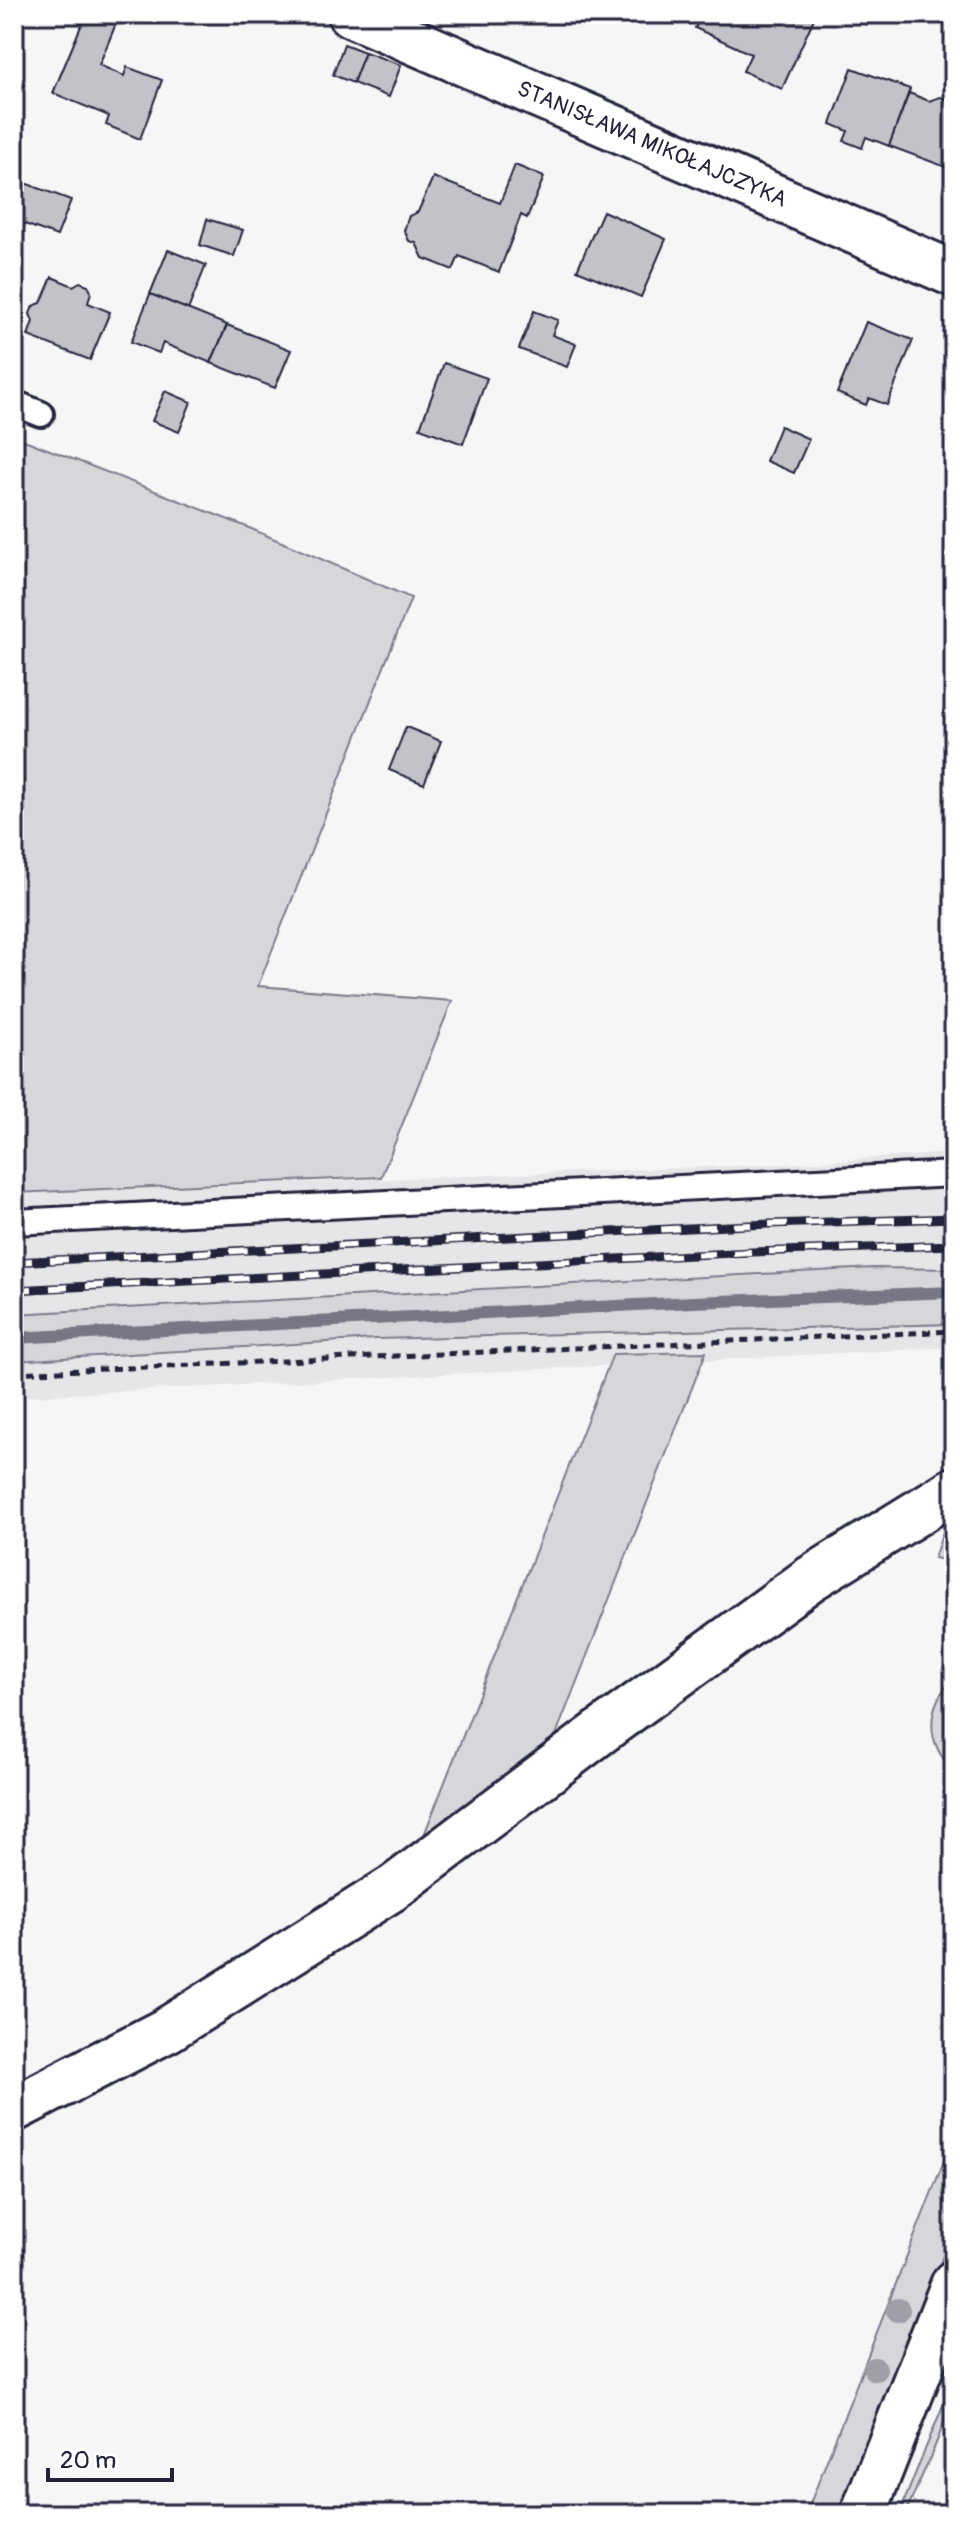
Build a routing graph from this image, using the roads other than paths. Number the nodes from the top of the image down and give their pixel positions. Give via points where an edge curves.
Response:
1 (350, 14) edge
2 (954, 274) edge
3 (14, 403) edge
4 (41, 414) dead end
5 (954, 1174) edge
6 (14, 1222) edge
7 (954, 1490) edge
8 (14, 2109) edge
9 (954, 2283) edge
10 (863, 2514) edge

1 - 2 street, STANISŁAWA MIKOŁAJCZYKA
3 - 4 lane
5 - 6 lane
7 - 8 street via 810,1579 393,1888 167,2030
9 - 10 street

